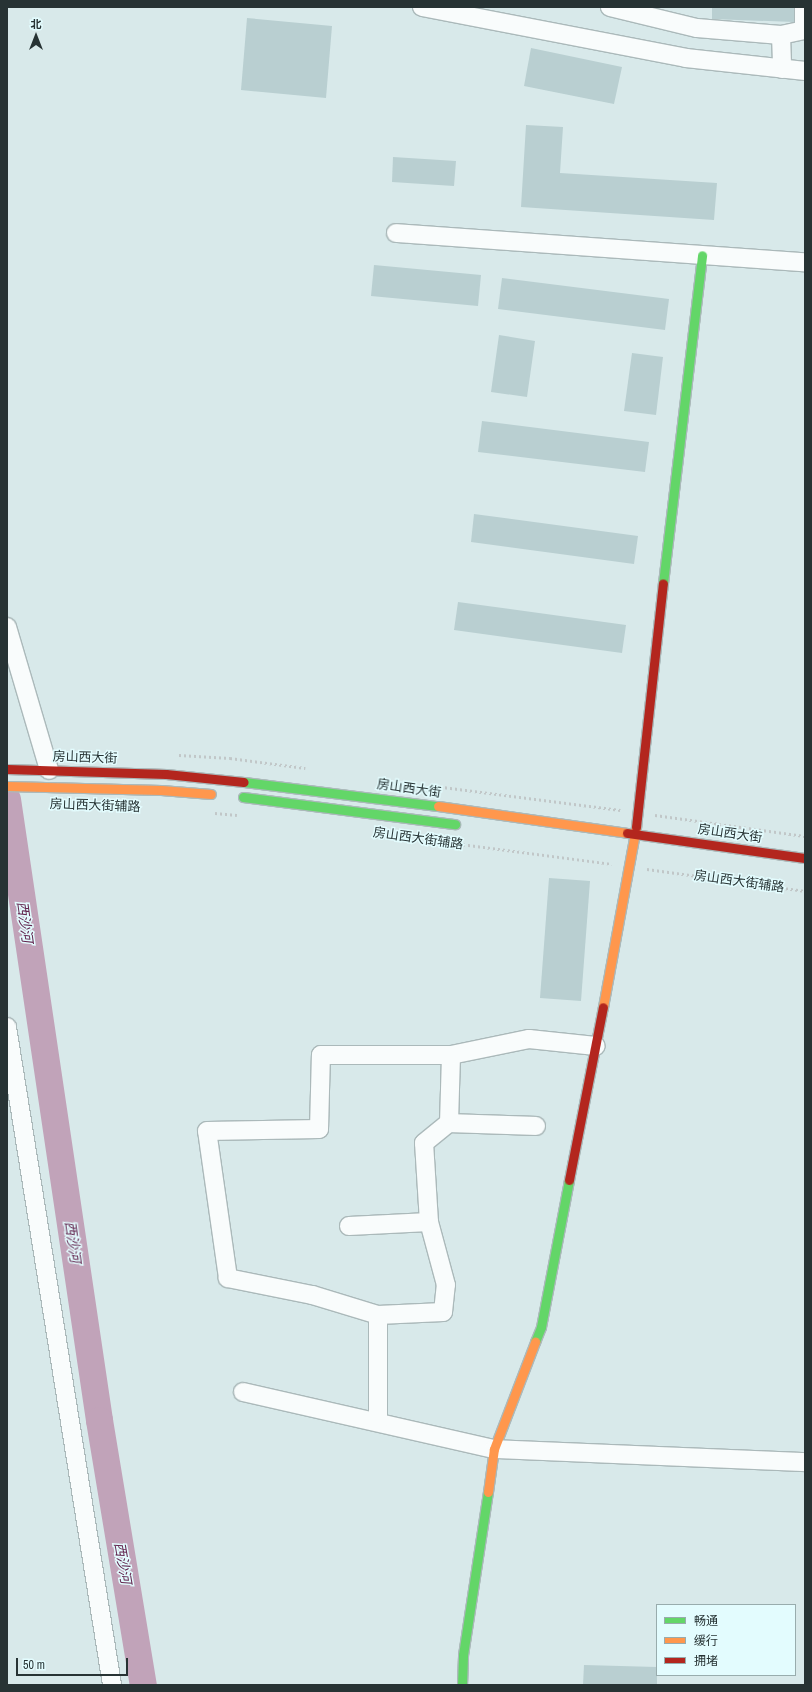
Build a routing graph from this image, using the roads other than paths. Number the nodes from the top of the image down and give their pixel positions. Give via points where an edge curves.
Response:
1 (422, 7) edge
2 (610, 7) edge
3 (804, 7) edge
4 (442, 9) edge
5 (781, 34) junction
6 (782, 69) junction
7 (805, 71) edge
8 (396, 233) dead end
9 (702, 255) junction
10 (805, 262) edge
11 (7, 627) edge
12 (7, 769) edge
13 (49, 770) junction
14 (7, 786) edge
15 (466, 826) dead end
16 (636, 835) junction
17 (619, 846) dead end
18 (638, 849) junction
19 (805, 858) edge
20 (7, 1027) edge
21 (596, 1046) junction
22 (451, 1055) junction
23 (448, 1123) junction
24 (536, 1126) dead end
25 (429, 1222) junction
26 (349, 1226) dead end
27 (378, 1315) junction
28 (243, 1392) dead end
29 (378, 1422) junction
30 (494, 1449) junction
31 (805, 1462) edge
32 (112, 1685) edge
33 (462, 1685) edge

1 - 4 street
2 - 5 street via 697,28
3 - 5 street via 804,30
4 - 6 street via 686,58
5 - 6 street
6 - 7 street
8 - 9 street
9 - 10 street
9 - 16 street
11 - 13 street
12 - 13 street, 房山西大街
13 - 16 street, 房山西大街 via 166,774 321,790
14 - 15 street via 161,790 226,795
16 - 18 street
16 - 19 street, 房山西大街
17 - 18 street
18 - 21 street via 630,867
20 - 32 street
21 - 22 street via 529,1039
21 - 30 street via 541,1326
22 - 23 street
22 - 27 street via 321,1055 319,1129 207,1130 228,1278 312,1295
23 - 24 street
23 - 25 street via 424,1143
25 - 26 street
25 - 27 street via 446,1285 443,1312
27 - 29 street
28 - 29 street
29 - 30 street
30 - 31 street
30 - 33 street via 464,1655

